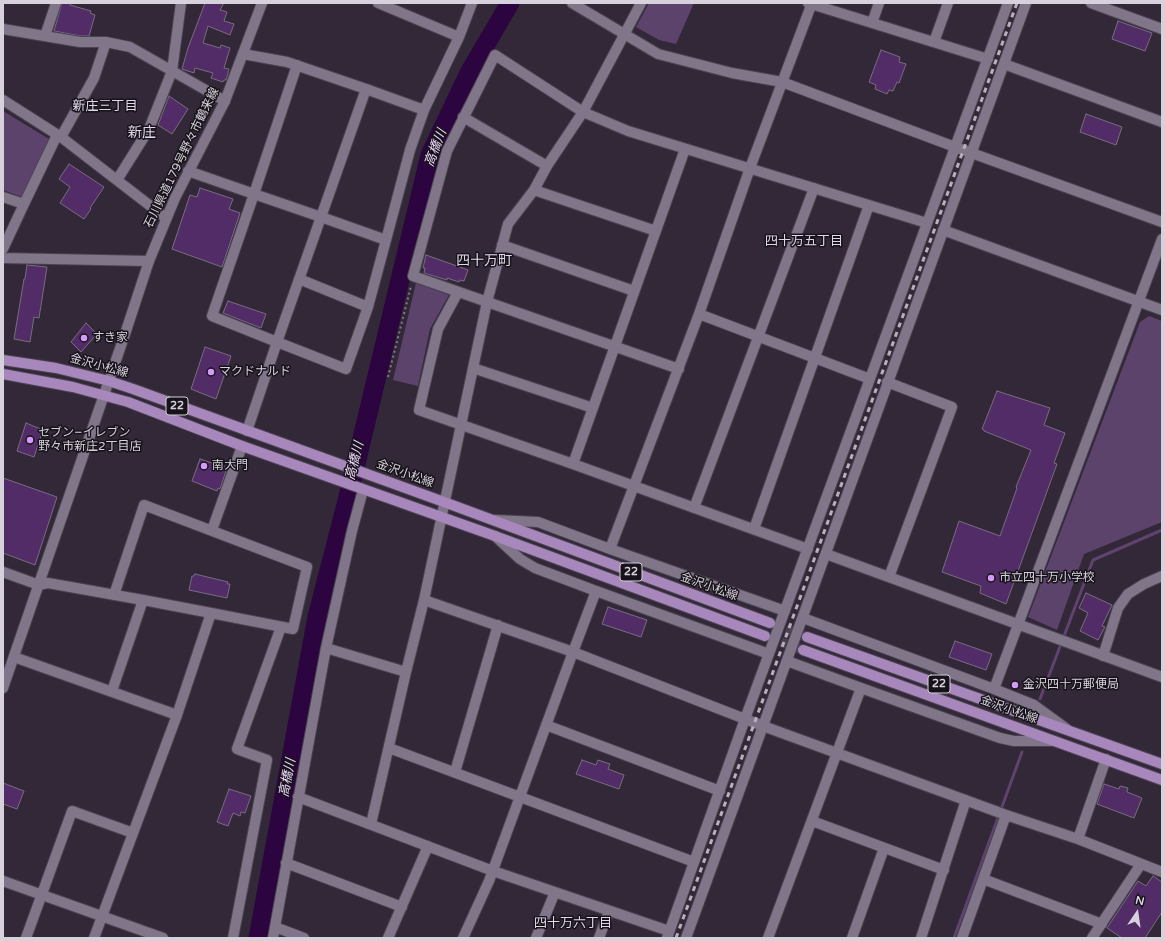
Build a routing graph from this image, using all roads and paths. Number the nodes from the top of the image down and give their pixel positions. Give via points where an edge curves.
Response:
1 (56, 3) edge
2 (181, 3) edge
3 (262, 3) edge
4 (378, 3) edge
5 (472, 3) edge
6 (572, 3) edge
7 (641, 3) edge
8 (810, 3) edge
9 (879, 3) edge
10 (948, 3) edge
11 (1008, 3) edge
12 (1026, 3) edge
13 (1091, 3) edge
14 (872, 23) junction
15 (3, 29) edge
16 (1162, 29) edge
17 (625, 34) junction
18 (45, 36) junction
19 (458, 37) junction
20 (106, 42) junction
21 (934, 42) junction
22 (243, 54) junction
23 (988, 59) junction
24 (1004, 64) junction
25 (297, 65) junction
26 (172, 71) junction
27 (782, 82) junction
28 (366, 89) junction
29 (3, 100) edge
30 (225, 101) junction
31 (424, 110) junction
32 (583, 112) junction
33 (463, 117) junction
34 (1162, 122) edge
35 (59, 136) junction
36 (955, 147) junction
37 (685, 149) junction
38 (971, 153) junction
39 (547, 166) junction
40 (750, 168) junction
41 (188, 171) junction
42 (117, 180) junction
43 (814, 188) junction
44 (534, 190) junction
45 (254, 194) junction
46 (3, 197) edge
47 (24, 204) junction
48 (869, 205) junction
49 (321, 217) junction
50 (166, 218) junction
51 (1162, 222) edge
52 (927, 223) junction
53 (943, 230) junction
54 (656, 231) junction
55 (1162, 239) edge
56 (386, 240) junction
57 (502, 244) junction
58 (3, 249) edge
59 (3, 258) edge
60 (149, 261) junction
61 (413, 276) junction
62 (299, 279) junction
63 (458, 292) junction
64 (634, 292) junction
65 (1138, 301) junction
66 (487, 302) junction
67 (368, 307) junction
68 (1162, 310) edge
69 (700, 314) junction
70 (759, 337) junction
71 (277, 342) junction
72 (614, 347) junction
73 (815, 358) junction
74 (3, 360) edge
75 (473, 368) junction
76 (678, 369) junction
77 (3, 374) edge
78 (388, 376) dead end
79 (870, 379) junction
80 (109, 381) junction
81 (887, 382) junction
82 (104, 395) junction
83 (593, 408) junction
84 (462, 424) junction
85 (247, 431) junction
86 (242, 446) junction
87 (573, 464) junction
88 (634, 486) junction
89 (362, 489) junction
90 (444, 502) junction
91 (694, 508) junction
92 (441, 517) junction
93 (493, 520) junction
94 (754, 529) junction
95 (212, 530) junction
96 (495, 536) junction
97 (610, 549) junction
98 (808, 549) junction
99 (826, 554) junction
100 (3, 572) edge
101 (1162, 576) edge
102 (889, 577) junction
103 (39, 584) junction
104 (596, 591) junction
105 (114, 595) junction
106 (143, 600) junction
107 (424, 600) junction
108 (785, 611) junction
109 (211, 613) junction
110 (803, 618) junction
111 (770, 624) tunnel mouth
112 (1018, 625) junction
113 (498, 626) junction
114 (281, 627) junction
115 (765, 636) tunnel mouth
116 (807, 637) tunnel mouth
117 (326, 648) junction
118 (803, 650) tunnel mouth
119 (573, 652) junction
120 (769, 654) junction
121 (1104, 656) junction
122 (14, 657) junction
123 (787, 661) junction
124 (406, 672) junction
125 (1162, 677) edge
126 (3, 688) edge
127 (861, 688) junction
128 (994, 689) junction
129 (112, 691) junction
130 (177, 715) junction
131 (745, 720) junction
132 (546, 725) junction
133 (763, 726) junction
134 (1070, 731) junction
135 (1056, 741) junction
136 (389, 748) junction
137 (838, 753) junction
138 (1106, 759) junction
139 (1162, 764) edge
140 (455, 772) junction
141 (1162, 780) edge
142 (720, 791) junction
143 (298, 797) junction
144 (519, 798) junction
145 (966, 800) junction
146 (1001, 813) junction
147 (812, 821) junction
148 (371, 824) junction
149 (133, 833) junction
150 (1078, 839) junction
151 (428, 846) junction
152 (884, 848) junction
153 (694, 862) junction
154 (286, 863) junction
155 (1141, 864) junction
156 (944, 870) junction
157 (493, 871) junction
158 (1162, 872) edge
159 (983, 879) junction
160 (3, 880) edge
161 (555, 892) junction
162 (42, 894) junction
163 (402, 907) junction
164 (609, 911) junction
165 (102, 916) junction
166 (1102, 924) junction
167 (275, 927) junction
168 (668, 935) edge
169 (26, 938) edge
170 (94, 938) edge
171 (163, 938) edge
172 (233, 938) edge
173 (273, 938) edge
174 (304, 938) edge
175 (388, 938) edge
176 (463, 938) edge
177 (536, 938) edge
178 (599, 938) edge
179 (686, 938) edge
180 (768, 938) edge
181 (852, 938) edge
182 (922, 938) edge
183 (962, 938) edge
184 (1092, 938) edge

1 - 18 street
2 - 26 street
3 - 22 street, 石川県道179号野々市鶴来線
4 - 19 street
5 - 19 street
6 - 17 street
7 - 17 street
8 - 14 street
8 - 27 street
9 - 14 street
10 - 21 street
11 - 23 street
12 - 24 street
13 - 16 street
14 - 21 street
15 - 18 street
17 - 27 street via 658,54 732,73
17 - 32 street
18 - 20 street via 80,42
19 - 31 street
20 - 26 street via 130,46
20 - 35 street via 94,78
21 - 23 street
22 - 25 street
22 - 30 street, 石川県道179号野々市鶴来線
23 - 36 street
24 - 34 street
24 - 38 street
25 - 28 street
25 - 45 street
26 - 30 street
26 - 42 street via 150,129
27 - 36 street
27 - 40 street
28 - 31 street
28 - 49 street
29 - 35 street
30 - 41 street, 石川県道179号野々市鶴来線
31 - 56 street via 410,150
32 - 33 street via 495,55
32 - 37 street via 628,131
32 - 39 street
33 - 39 street
33 - 61 street via 447,151
35 - 42 street
35 - 47 street
36 - 38 street
36 - 52 street
37 - 40 street
37 - 54 street
38 - 51 street
38 - 53 street
39 - 44 street
40 - 43 street
40 - 69 street
41 - 45 street
41 - 50 street, 石川県道179号野々市鶴来線
42 - 50 street
43 - 48 street
43 - 70 street
44 - 54 street
44 - 57 street via 508,224
45 - 49 street
45 - 71 street via 212,316
46 - 47 street
47 - 58 street
48 - 52 street
48 - 73 street
49 - 56 street
49 - 62 street
50 - 60 street, 石川県道179号野々市鶴来線
52 - 79 street
53 - 65 street
53 - 81 street
54 - 64 street
55 - 65 street
56 - 67 street
57 - 64 street
57 - 66 street
59 - 60 street
60 - 80 street, 石川県道179号野々市鶴来線
61 - 63 street
61 - 78 path
62 - 67 street
62 - 71 street
63 - 66 street
63 - 84 street via 438,329 419,410
64 - 72 street
65 - 68 street
65 - 112 street
66 - 72 street
66 - 75 street
67 - 71 street via 346,370
69 - 70 street
69 - 76 street
70 - 73 street
70 - 91 street
71 - 85 street
72 - 76 street
72 - 83 street
73 - 79 street
73 - 94 street
74 - 80 main road, 金沢小松線 / 22 via 56,368
75 - 83 street
75 - 84 street
76 - 88 street
77 - 82 main road, 22
79 - 98 street
80 - 82 street, 石川県道179号野々市鶴来線
80 - 85 main road, 金沢小松線 / 22
81 - 99 street
81 - 102 street via 952,407
82 - 86 main road, 22
82 - 103 street, 石川県道179号野々市鶴来線
83 - 87 street
84 - 87 street
84 - 90 street
85 - 90 main road, 金沢小松線 / 22
86 - 89 main road, 22
86 - 95 street
87 - 88 street
88 - 91 street
88 - 97 street
89 - 92 main road, 22
89 - 117 street
90 - 92 street
90 - 93 main road, 金沢小松線 / 22
91 - 94 street
92 - 96 main road, 22
92 - 107 street
93 - 97 street via 538,522
93 - 111 main road, 金沢小松線 / 22
94 - 98 street
95 - 105 street via 144,505
95 - 114 street via 307,567 293,630
96 - 104 street via 520,559 535,568
96 - 115 main road, 22
97 - 108 street
98 - 108 street
99 - 102 street
99 - 110 street
100 - 103 street
101 - 121 street via 1128,594 1118,608
102 - 112 street
103 - 105 street via 48,583
103 - 122 street, 石川県道179号野々市鶴来線
104 - 119 street
104 - 120 street
105 - 106 street
106 - 109 street
106 - 129 street
107 - 113 street
107 - 124 street
108 - 120 street
109 - 114 street
109 - 130 street
110 - 123 street
110 - 128 street
112 - 121 street
112 - 128 street
113 - 119 street
113 - 140 street
114 - 172 street via 237,749 267,760
116 - 134 main road, 金沢小松線 / 22
117 - 124 street
117 - 143 street
118 - 135 main road, 金沢小松線 / 22
119 - 131 street
119 - 132 street
120 - 131 street
121 - 125 street
122 - 126 street, 石川県道179号野々市鶴来線
122 - 129 street
123 - 127 street
123 - 133 street
124 - 136 street
127 - 135 street via 1000,738 1014,741
127 - 137 street
128 - 134 street via 1034,705
129 - 130 street
130 - 149 street
131 - 133 street
131 - 142 street
132 - 142 street
132 - 144 street
133 - 137 street
133 - 179 street
134 - 139 main road, 金沢小松線 / 22
135 - 138 main road, 金沢小松線 / 22
136 - 140 street
136 - 148 street
137 - 145 street
137 - 147 street
138 - 141 main road, 金沢小松線 / 22
138 - 150 street
140 - 144 street
142 - 153 street
143 - 148 street
143 - 154 street
144 - 153 street
144 - 157 street
145 - 146 street
145 - 156 street
146 - 150 street
146 - 159 street
147 - 152 street
147 - 180 street
148 - 151 street
149 - 162 street via 72,812
149 - 165 street
150 - 155 street
151 - 157 street
151 - 163 street
152 - 156 street
152 - 181 street
153 - 168 street
154 - 163 street
154 - 167 street
155 - 158 street
155 - 166 street
156 - 182 street
157 - 161 street
157 - 176 street
159 - 166 street
159 - 183 street
160 - 162 street
161 - 164 street
161 - 177 street
162 - 165 street
162 - 169 street
163 - 175 street
164 - 168 street
164 - 178 street
165 - 170 street
165 - 171 street
166 - 184 street
167 - 173 street
167 - 174 street

